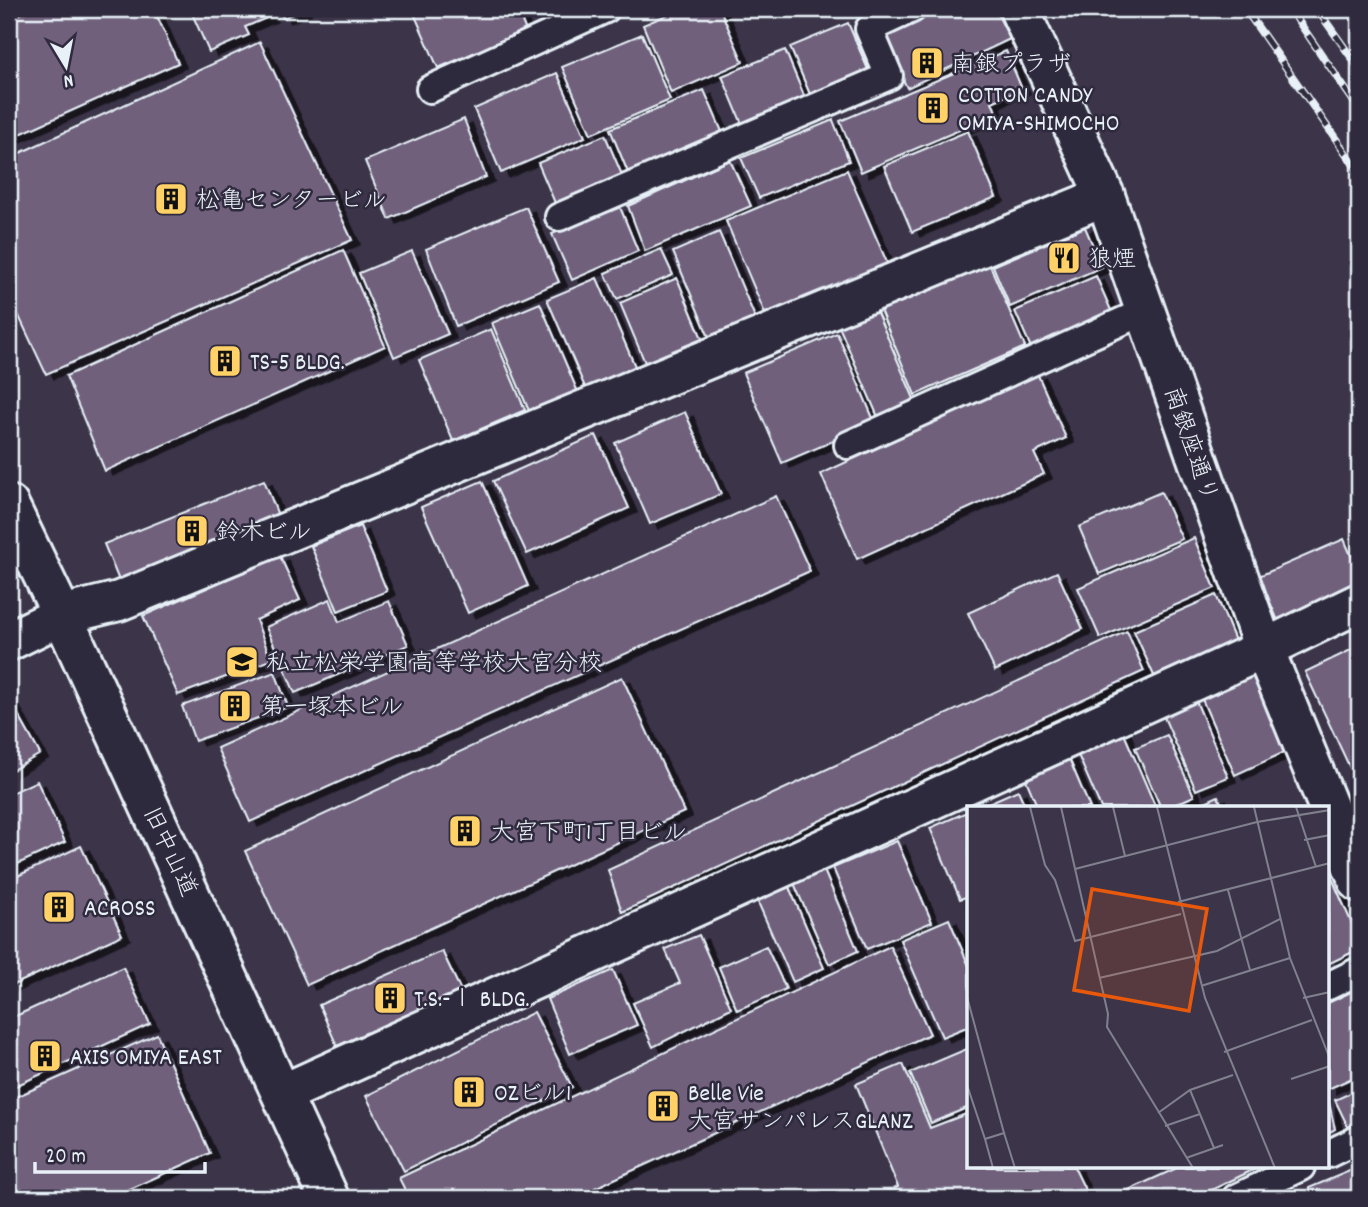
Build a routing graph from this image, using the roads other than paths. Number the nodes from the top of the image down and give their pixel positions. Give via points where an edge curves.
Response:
1 (606, 9) edge
2 (912, 9) edge
3 (1019, 9) edge
4 (430, 89) dead end
5 (1105, 196) junction
6 (559, 217) dead end
7 (1145, 311) junction
8 (848, 444) dead end
9 (9, 505) edge
10 (1359, 603) edge
11 (62, 615) junction
12 (9, 640) edge
13 (1264, 649) junction
14 (1328, 806) edge
15 (1330, 811) edge
16 (1359, 882) edge
17 (1359, 971) edge
18 (1330, 985) edge
19 (282, 1094) junction
20 (1359, 1139) edge
21 (1330, 1153) edge
22 (1299, 1168) edge
23 (329, 1198) edge
24 (1236, 1198) edge

1 - 4 lane
2 - 6 lane via 869,29 889,76
3 - 5 street, 南銀座通り
5 - 7 street, 南銀座通り
5 - 11 street via 119,601
7 - 8 lane
7 - 13 street, 南銀座通り
9 - 11 street, 旧中山道
10 - 13 street
11 - 12 street
11 - 19 street, 旧中山道
13 - 14 street, 南銀座通り
13 - 19 street
15 - 16 street, 南銀座通り
17 - 18 lane
19 - 23 street, 旧中山道
20 - 21 lane
22 - 24 lane

